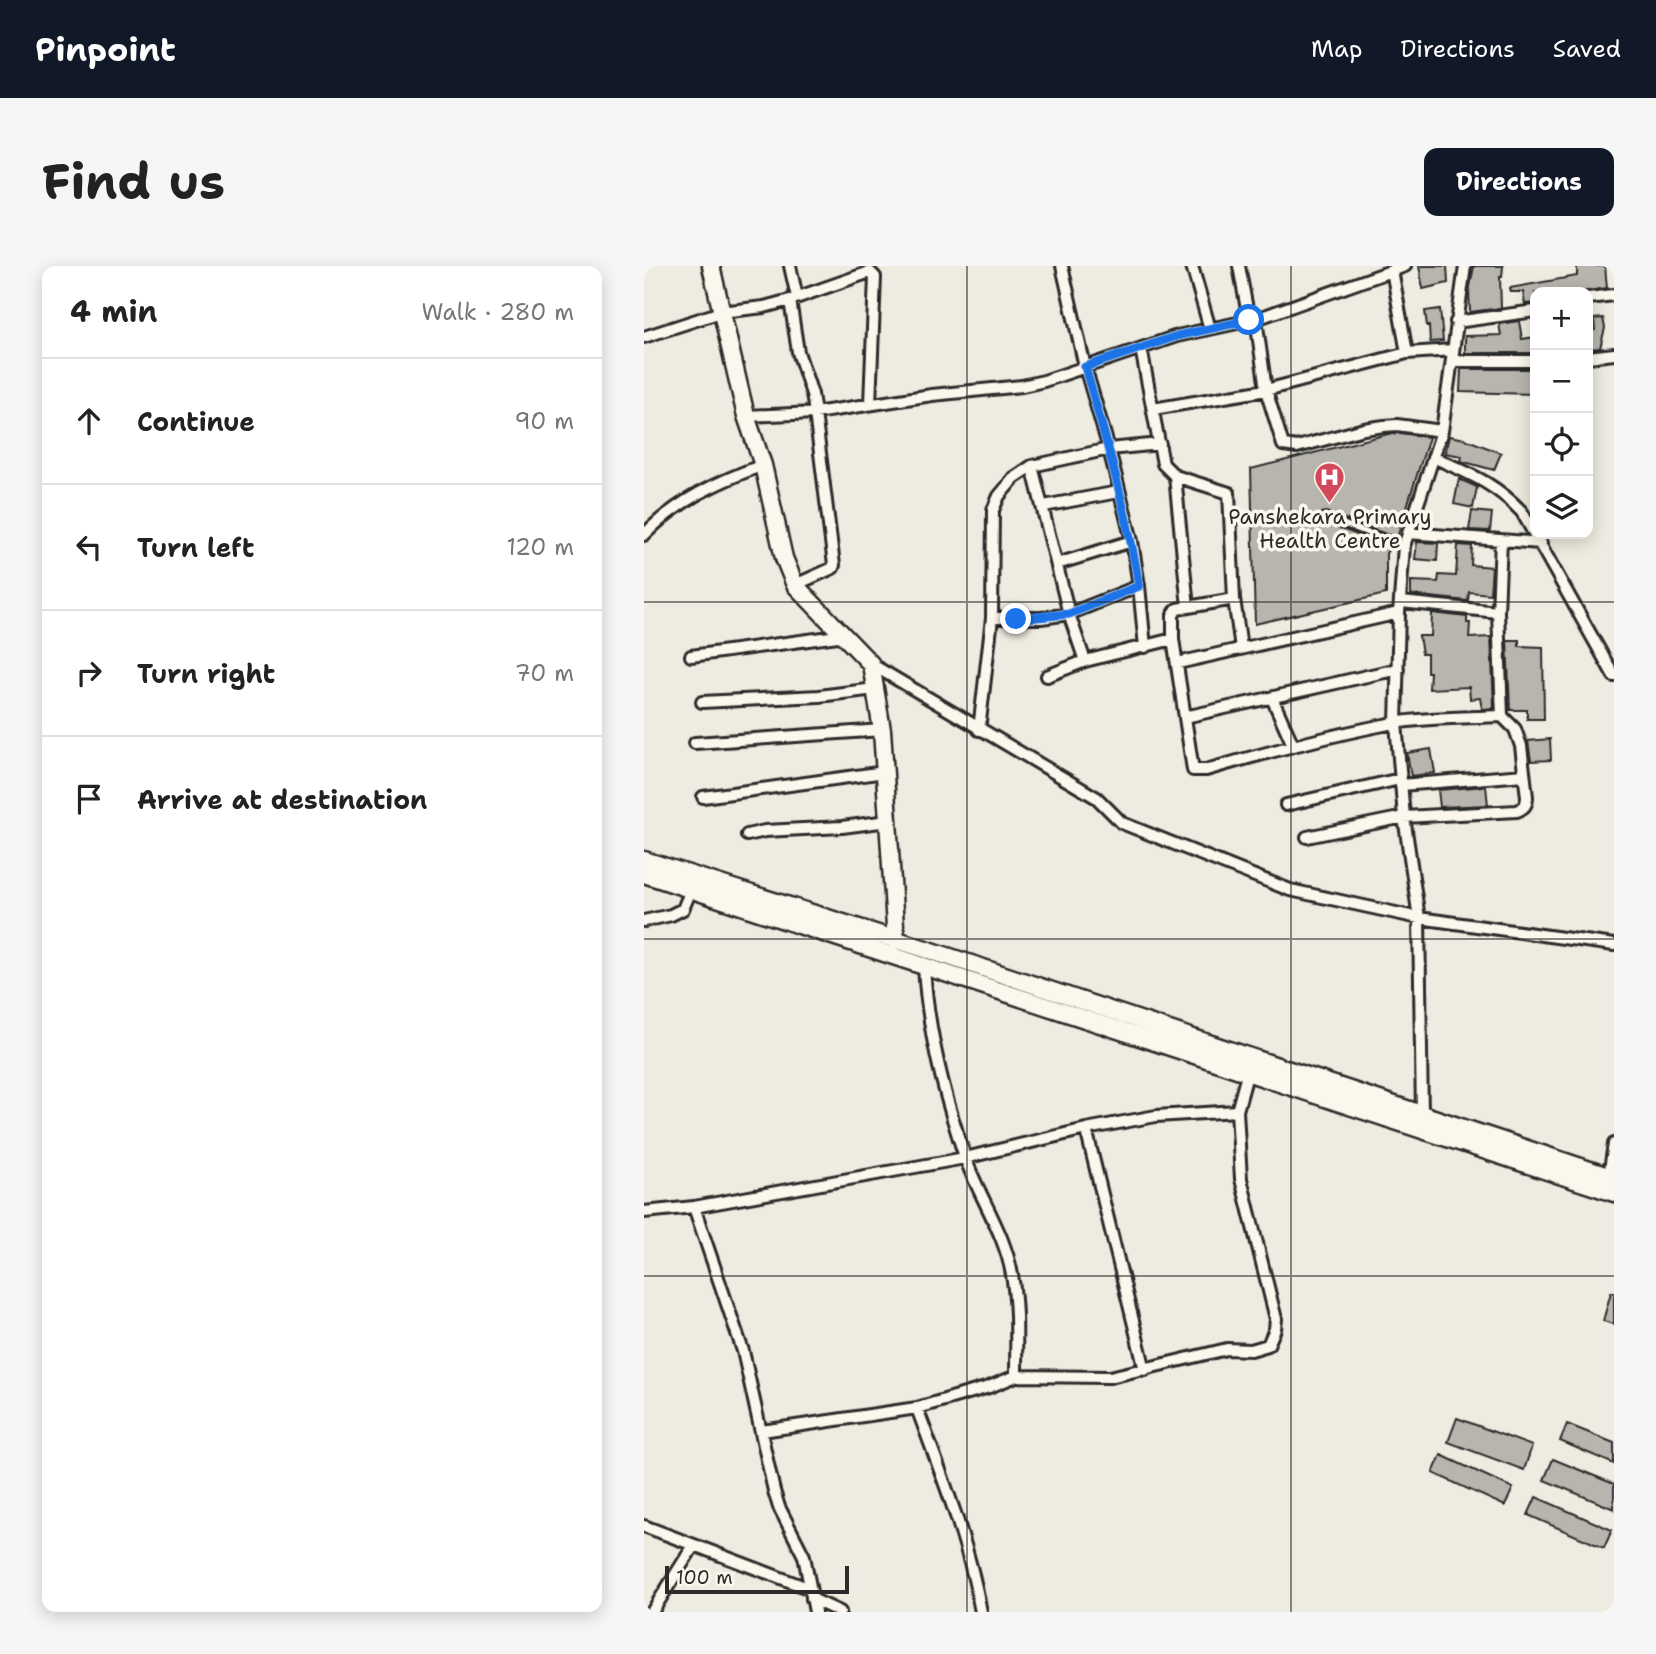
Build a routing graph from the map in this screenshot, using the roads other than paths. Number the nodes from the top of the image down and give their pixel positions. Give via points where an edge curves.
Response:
1 (711, 266) edge
2 (790, 266) edge
3 (1062, 266) edge
4 (1192, 266) edge
5 (1239, 266) edge
6 (1405, 266) edge
7 (1465, 266) edge
8 (1392, 270) junction
9 (1614, 295) edge
10 (1593, 297) edge
11 (794, 298) junction
12 (721, 312) junction
13 (1530, 312) edge
14 (1252, 320) junction
15 (1456, 322) junction
16 (1210, 329) junction
17 (644, 337) edge
18 (1141, 348) junction
19 (1407, 353) junction
20 (1614, 354) edge
21 (1453, 356) junction
22 (1593, 356) edge
23 (1530, 361) edge
24 (1085, 367) junction
25 (1266, 390) junction
26 (870, 404) junction
27 (1153, 409) junction
28 (815, 413) junction
29 (746, 416) junction
30 (1442, 431) junction
31 (1160, 444) junction
32 (1109, 449) junction
33 (1433, 457) junction
34 (763, 465) junction
35 (1032, 466) junction
36 (1175, 476) junction
37 (1118, 492) junction
38 (1044, 506) junction
39 (1324, 517) dead end
40 (1408, 533) junction
41 (644, 535) edge
42 (1501, 540) junction
43 (1132, 541) junction
44 (1541, 543) junction
45 (1404, 546) junction
46 (1057, 564) junction
47 (795, 585) junction
48 (1139, 586) junction
49 (1234, 599) junction
50 (1188, 607) junction
51 (1400, 608) junction
52 (1498, 612) junction
53 (1069, 614) junction
54 (992, 618) junction
55 (845, 635) junction
56 (1173, 639) junction
57 (1145, 647) junction
58 (1241, 648) junction
59 (691, 656) dead end
60 (1085, 661) junction
61 (1178, 663) junction
62 (871, 664) junction
63 (1398, 669) junction
64 (1046, 676) dead end
65 (1614, 676) edge
66 (875, 689) junction
67 (1272, 698) junction
68 (702, 702) dead end
69 (1502, 716) junction
70 (1185, 717) junction
71 (1396, 723) junction
72 (882, 730) junction
73 (979, 730) junction
74 (695, 743) dead end
75 (1293, 745) junction
76 (885, 772) junction
77 (1524, 775) junction
78 (1401, 782) junction
79 (703, 797) dead end
80 (1286, 805) dead end
81 (1404, 817) junction
82 (888, 821) junction
83 (747, 835) dead end
84 (1307, 837) dead end
85 (644, 860) edge
86 (644, 874) edge
87 (691, 890) junction
88 (1419, 918) junction
89 (644, 921) edge
90 (897, 941) junction
91 (1614, 945) edge
92 (924, 965) junction
93 (1248, 1072) junction
94 (1237, 1111) junction
95 (1423, 1115) junction
96 (1086, 1129) junction
97 (1614, 1144) edge
98 (965, 1158) junction
99 (1611, 1177) edge
100 (1614, 1193) edge
101 (694, 1207) junction
102 (644, 1212) edge
103 (1145, 1370) junction
104 (1016, 1377) junction
105 (916, 1408) junction
106 (762, 1431) junction
107 (644, 1526) edge
108 (694, 1545) junction
109 (811, 1594) junction
110 (652, 1612) edge
111 (815, 1612) edge
112 (841, 1612) edge
113 (981, 1612) edge

1 - 12 street
2 - 11 street
3 - 24 street
4 - 16 street
5 - 14 street
6 - 8 street
7 - 15 street
8 - 14 street
8 - 19 street
9 - 10 street
11 - 12 street
11 - 26 street via 866,272 873,274
11 - 28 street via 799,352
12 - 17 street
12 - 29 street
13 - 15 street
14 - 16 street
14 - 25 street
15 - 21 street
16 - 18 street
18 - 24 street
18 - 27 street
19 - 21 street
19 - 25 street
20 - 22 street
21 - 23 street
21 - 30 street
24 - 26 street via 1022,386
24 - 32 street
25 - 27 street
25 - 30 street via 1280,440 1288,447 1384,426
26 - 28 street
27 - 31 street
28 - 29 street
28 - 47 street via 834,565
29 - 34 street
30 - 33 street
31 - 32 street
31 - 36 street via 1163,464
32 - 35 street
32 - 37 street
33 - 40 street
33 - 44 street via 1507,495
34 - 41 street via 691,496
34 - 47 street via 784,558
35 - 38 street
35 - 54 street via 1014,478 993,510
36 - 49 street via 1229,493
36 - 50 street
37 - 38 street
37 - 43 street
38 - 46 street
39 - 45 lane
40 - 42 street
40 - 45 street
42 - 44 street
42 - 52 street
43 - 46 street
43 - 48 street
44 - 65 street
45 - 51 street
46 - 53 street
47 - 55 street
48 - 53 street
48 - 57 street
49 - 50 street
49 - 58 street
50 - 56 street via 1175,611
51 - 52 street
51 - 58 street
51 - 63 street
52 - 69 street
53 - 54 street
53 - 60 street
54 - 73 street
55 - 59 street
55 - 62 street
56 - 57 street
56 - 61 street
57 - 60 street
58 - 61 street
60 - 64 street
61 - 70 street
62 - 66 street
62 - 73 street
63 - 67 street
63 - 71 street
66 - 68 street
66 - 72 street
67 - 70 street
67 - 75 street
69 - 71 street
69 - 77 street via 1515,729
70 - 75 street via 1191,767 1198,771
71 - 75 street
71 - 78 street
72 - 74 street
72 - 76 street
73 - 88 street via 1097,798 1122,824 1290,890
76 - 79 street
76 - 82 street
77 - 78 street
77 - 81 street via 1527,804 1517,811
78 - 80 street
78 - 81 street
81 - 84 street
81 - 88 street
82 - 83 street
82 - 90 street
85 - 90 street
86 - 87 street
87 - 89 street via 683,909
87 - 92 street
88 - 91 street
88 - 95 street
90 - 95 street
92 - 93 street
92 - 98 street via 931,1031
93 - 94 street
93 - 100 street
94 - 96 street via 1156,1115
94 - 103 street via 1241,1179 1276,1319 1272,1336 1268,1345 1259,1349 1227,1349
95 - 99 street
96 - 98 street
96 - 103 street
97 - 99 street
98 - 101 street
98 - 104 street via 998,1229 1012,1273
101 - 102 street
101 - 106 street via 743,1351
103 - 104 street via 1110,1377
104 - 105 street
105 - 106 street
105 - 113 street via 962,1532
106 - 109 street via 779,1507 804,1556
107 - 108 street
108 - 109 street
108 - 110 street
109 - 111 street
109 - 112 street

